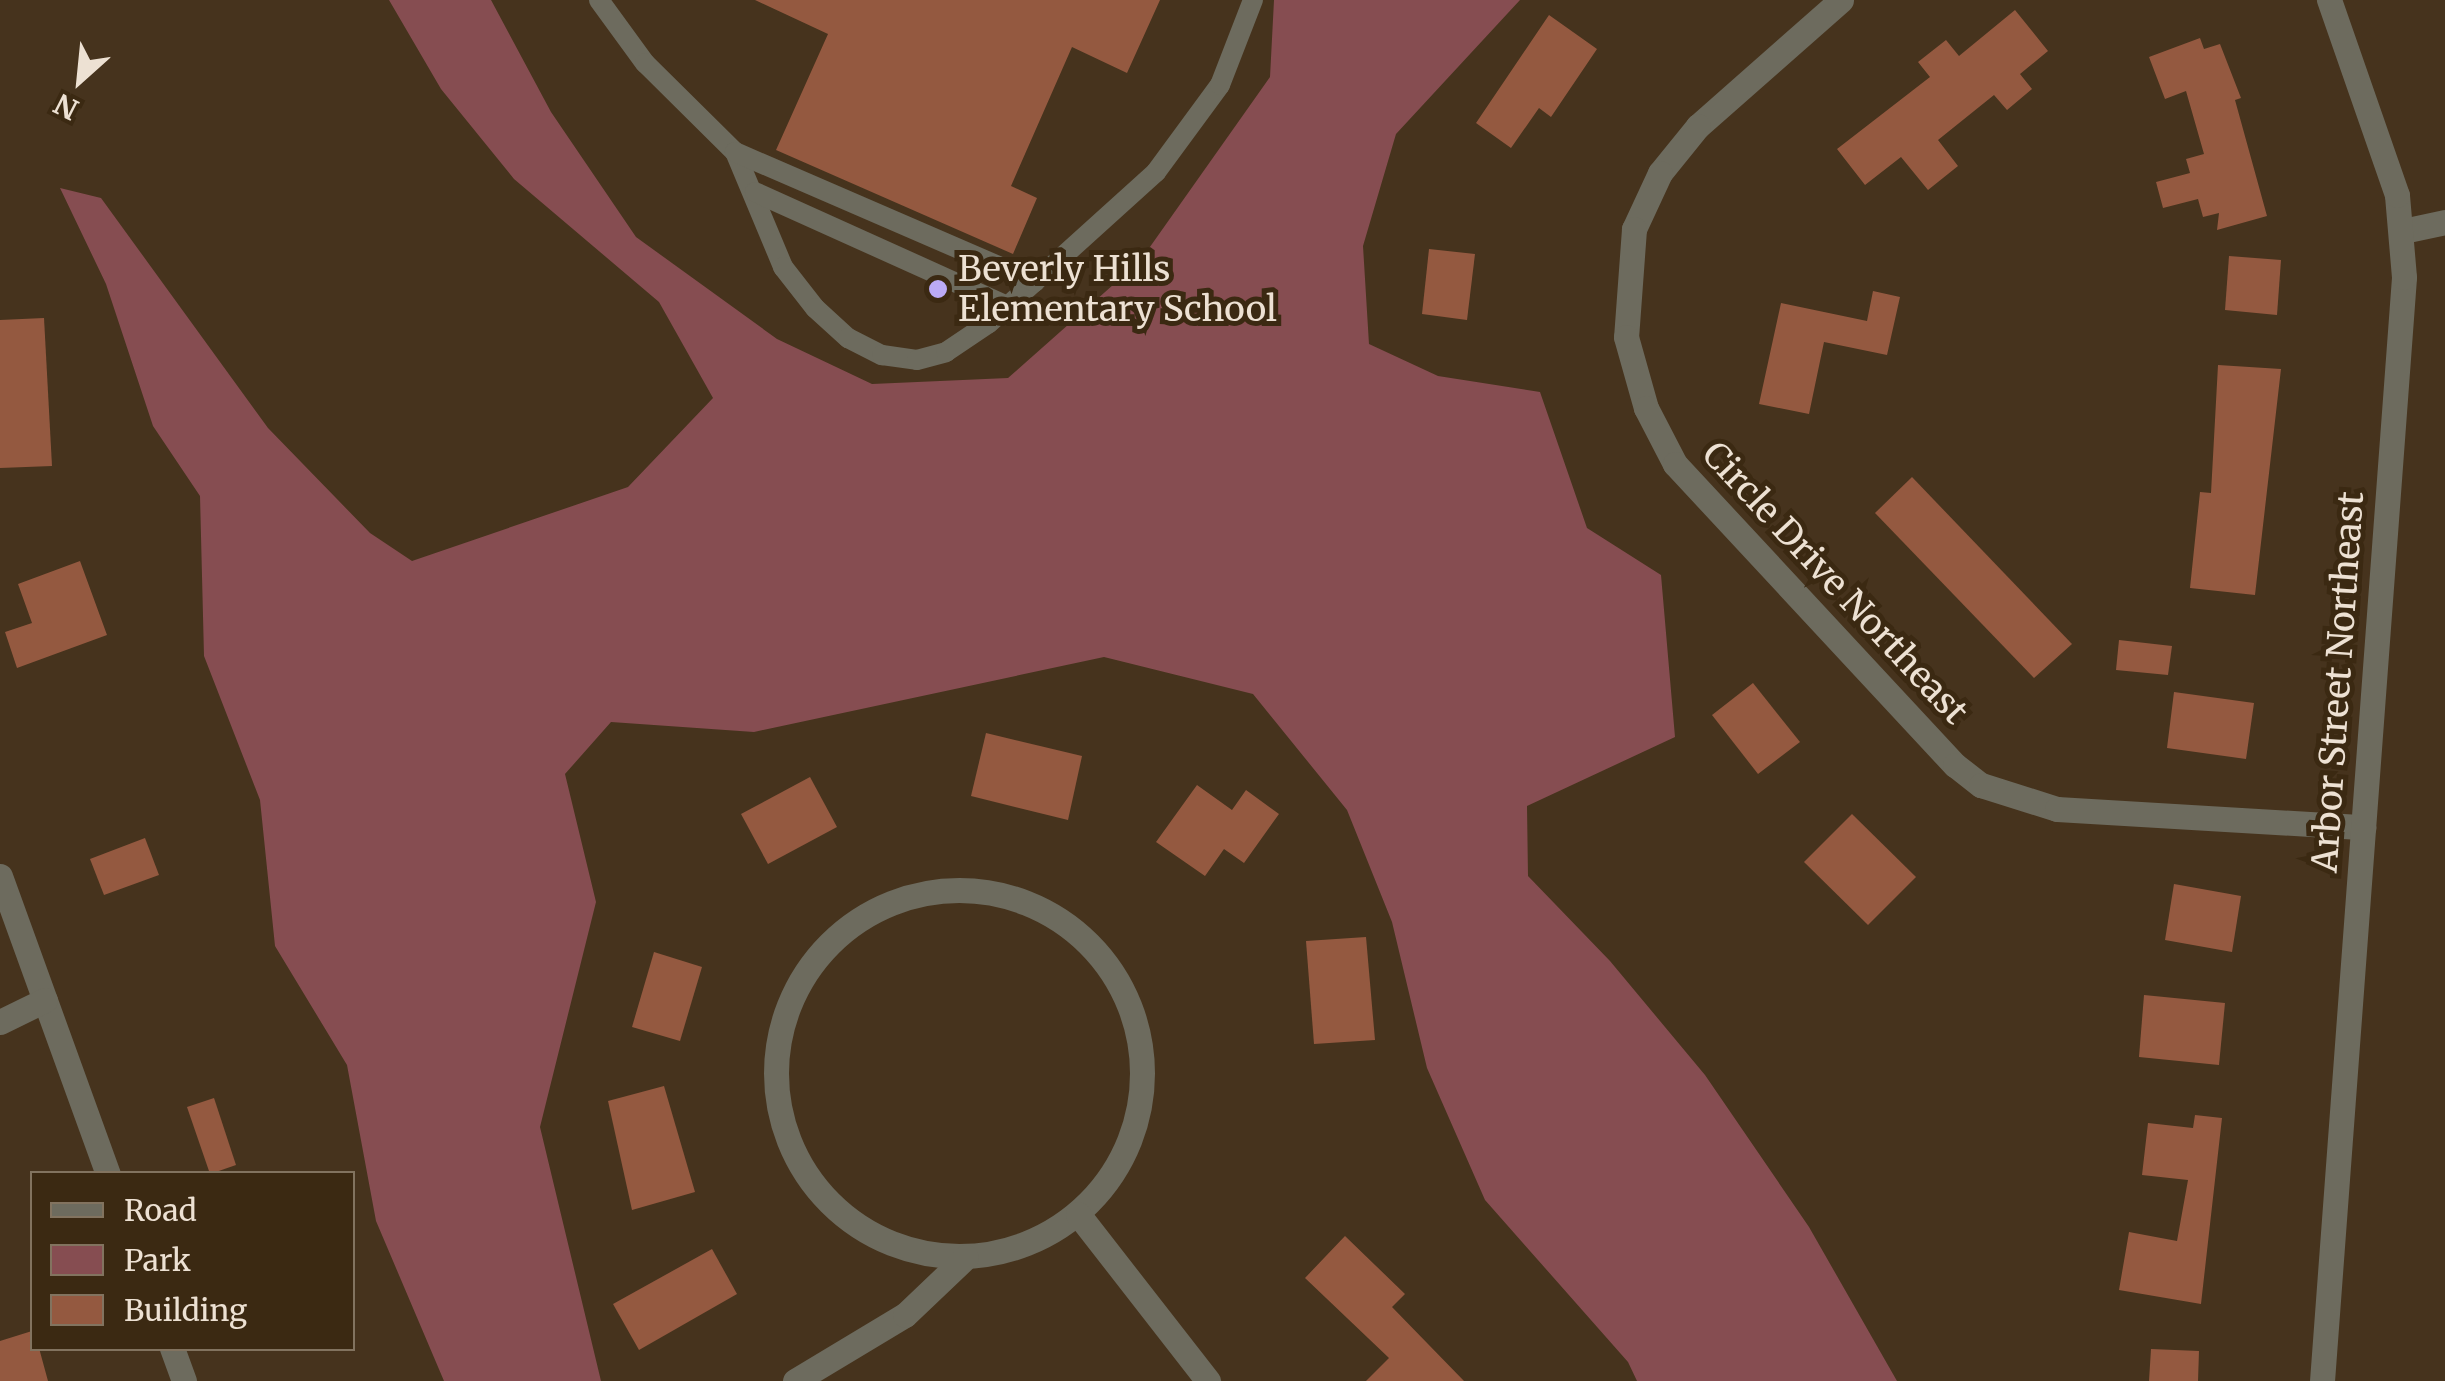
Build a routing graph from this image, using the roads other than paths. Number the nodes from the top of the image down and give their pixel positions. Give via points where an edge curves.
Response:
1 (599, 0) edge
2 (1253, 0) edge
3 (1841, 0) edge
4 (2329, 0) edge
5 (735, 152) junction
6 (755, 192) junction
7 (2445, 222) edge
8 (2403, 231) junction
9 (1035, 282) junction
10 (1007, 306) junction
11 (2363, 826) junction
12 (0, 876) edge
13 (45, 1000) junction
14 (0, 1022) edge
15 (107, 1171) edge
16 (1078, 1214) junction
17 (966, 1257) junction
18 (173, 1351) edge
19 (184, 1381) edge
20 (795, 1381) edge
21 (1208, 1381) edge
22 (2322, 1381) edge

1 - 5 lane via 645,63
2 - 9 lane via 1220,85 1156,172
3 - 11 street, Circle Drive Northeast via 1698,126 1660,173 1634,229 1624,296 1626,337 1646,408 1675,464 1955,766 1982,784 2057,809
4 - 8 street, Arbor Street Northeast via 2397,195
5 - 6 lane
5 - 9 lane
6 - 10 lane
6 - 10 lane via 768,236 793,280 848,338 882,355 917,360 946,352
7 - 8 street
8 - 11 street, Arbor Street Northeast
9 - 10 lane
11 - 22 street, Arbor Street Northeast
12 - 13 street
13 - 14 street
13 - 15 street
16 - 17 street via 1006,1251
16 - 17 street via 1124,1157 1143,1087 1134,1016 1119,982 1082,937 1020,900 978,890 892,901 822,949 797,984 781,1024 778,1110 814,1188 845,1218 882,1240
16 - 21 street
17 - 20 street via 905,1315
18 - 19 street

